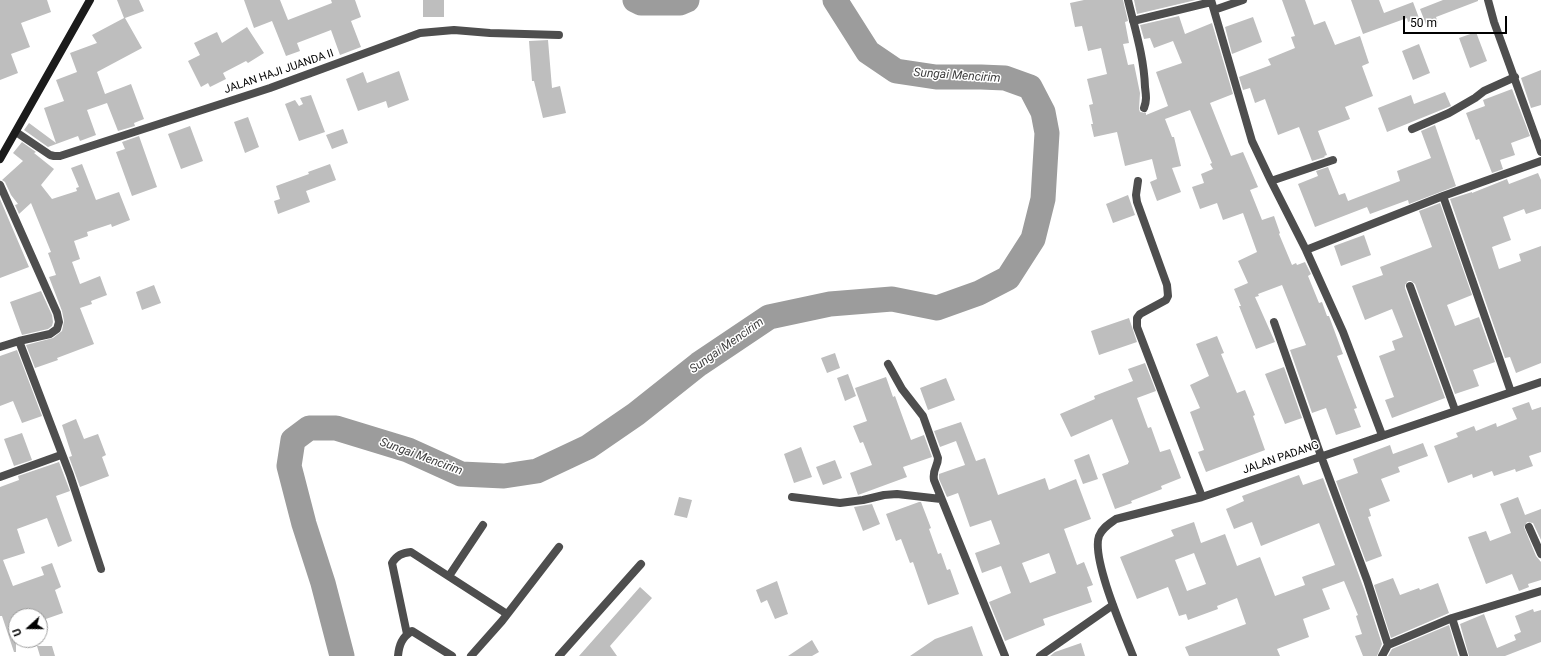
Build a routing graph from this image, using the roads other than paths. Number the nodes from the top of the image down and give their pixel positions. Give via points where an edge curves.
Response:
1 (90, 0) edge
2 (1128, 0) edge
3 (1243, 0) edge
4 (1488, 0) edge
5 (1212, 4) edge
6 (1133, 22) junction
7 (559, 35) dead end
8 (1515, 77) junction
9 (1144, 108) dead end
10 (1412, 129) dead end
11 (16, 132) junction
12 (1541, 152) edge
13 (0, 159) edge
14 (1333, 160) dead end
15 (1541, 161) edge
16 (1138, 181) dead end
17 (1271, 181) junction
18 (0, 185) edge
19 (1443, 196) junction
20 (1306, 250) junction
21 (1410, 286) dead end
22 (1274, 322) dead end
23 (19, 341) junction
24 (0, 347) edge
25 (888, 364) dead end
26 (1541, 382) edge
27 (1512, 392) junction
28 (1455, 410) junction
29 (1382, 434) junction
30 (62, 455) junction
31 (1321, 456) junction
32 (0, 477) edge
33 (792, 497) dead end
34 (1202, 497) junction
35 (941, 499) junction
36 (483, 526) dead end
37 (1529, 527) dead end
38 (559, 547) dead end
39 (1541, 554) edge
40 (641, 564) dead end
41 (101, 569) dead end
42 (449, 576) junction
43 (1541, 591) edge
44 (1113, 605) junction
45 (507, 614) junction
46 (1452, 618) junction
47 (407, 634) junction
48 (1388, 645) junction
49 (398, 656) edge
50 (452, 656) edge
51 (471, 656) edge
52 (559, 656) edge
53 (1005, 656) edge
54 (1040, 656) edge
55 (1134, 656) edge
56 (1382, 656) edge
57 (1464, 656) edge

1 - 11 street
2 - 6 street
3 - 5 street
4 - 8 street
5 - 6 street
5 - 17 street via 1252,141
6 - 9 street via 1141,48 1145,78 1147,100
7 - 11 street, JALAN HAJI JUANDA II via 454,30 420,33 270,88 60,156 50,155
8 - 10 street
8 - 12 street
11 - 13 street
14 - 17 street
15 - 19 street
16 - 34 street via 1137,202 1168,291 1166,300 1140,314 1137,318 1137,327
17 - 20 street
18 - 23 street via 59,322 57,329 50,334
19 - 20 street
19 - 27 street
20 - 29 street via 1343,332
21 - 28 street
22 - 31 street
23 - 24 street
23 - 30 street
25 - 35 street via 897,382 926,421 938,458 933,475
26 - 27 street, JALAN PADANG
27 - 28 street, JALAN PADANG
28 - 29 street, JALAN PADANG
29 - 31 street, JALAN PADANG
30 - 32 street
30 - 41 street
31 - 34 street, JALAN PADANG
31 - 48 street
33 - 35 street via 840,503 898,494
34 - 44 street, JALAN PADANG via 1116,519 1105,527 1099,536 1097,546
35 - 53 street
36 - 42 street
37 - 39 street
38 - 45 street
40 - 52 street
42 - 45 street
42 - 47 street via 412,552 395,558 392,563 393,570
43 - 46 street
44 - 54 street
44 - 55 street, JALAN PADANG
45 - 51 street
46 - 48 street
46 - 57 street
47 - 49 street via 401,642
47 - 50 street via 412,631
48 - 56 street

